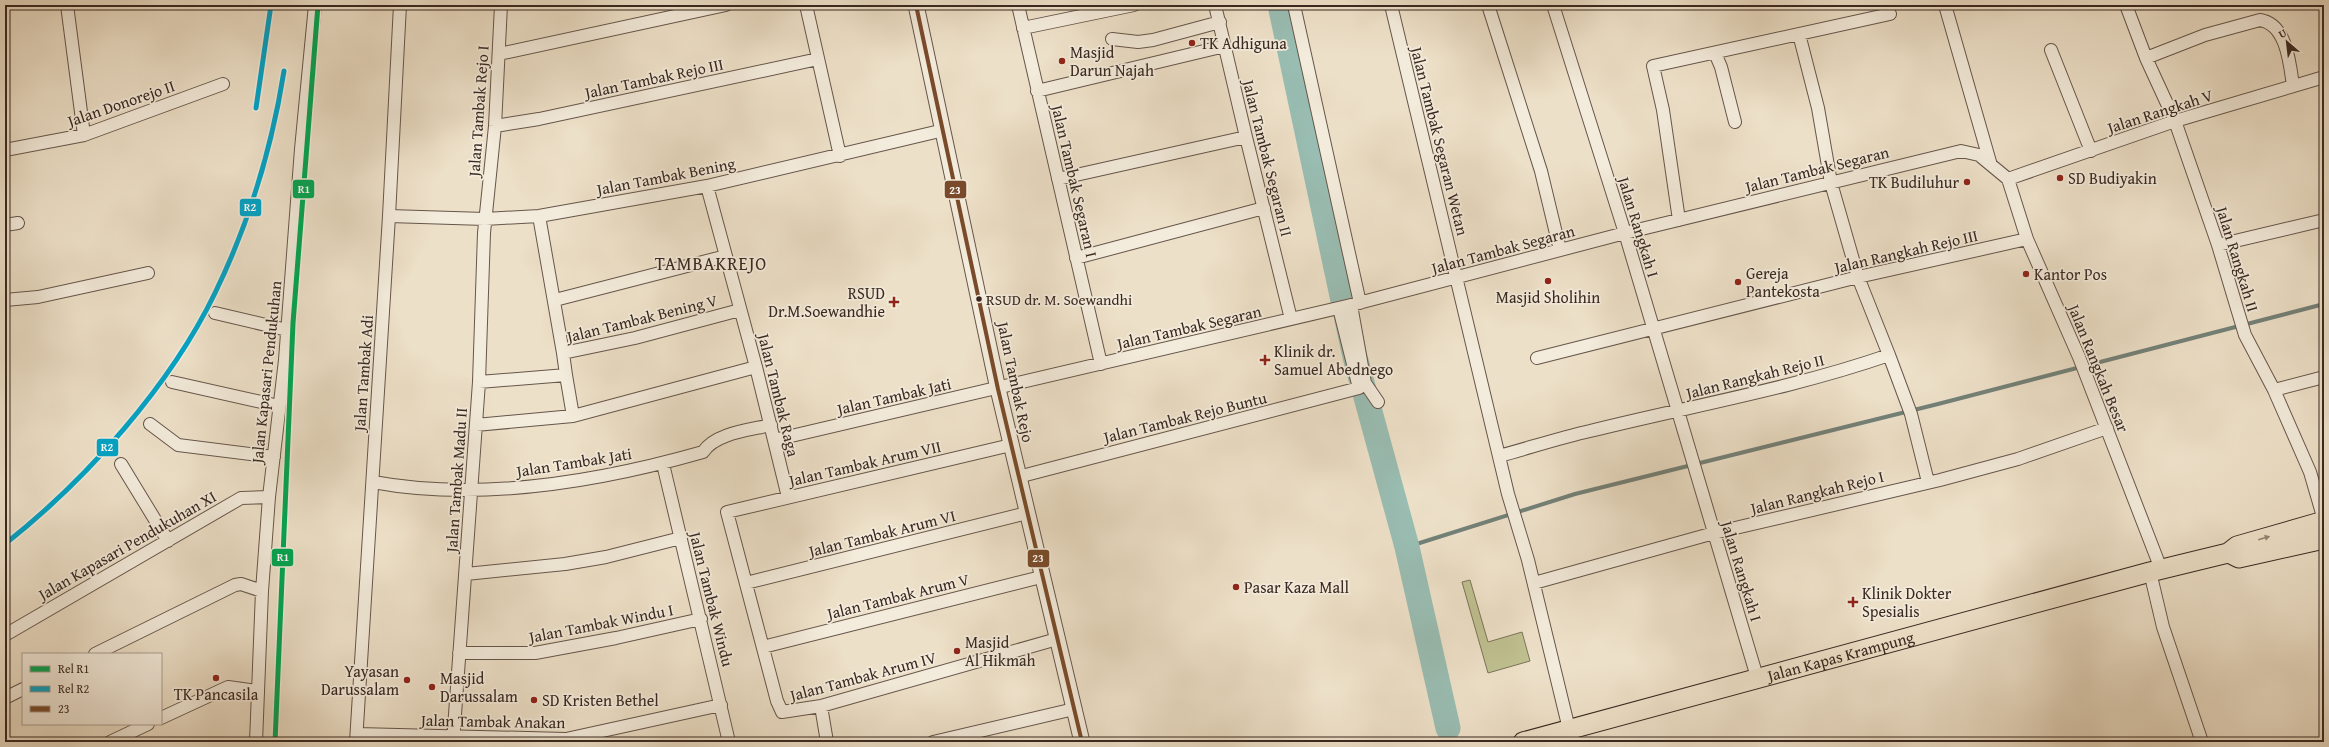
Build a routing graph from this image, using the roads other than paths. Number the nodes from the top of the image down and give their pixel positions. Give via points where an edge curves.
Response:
1 (67, 5) edge
2 (315, 5) edge
3 (400, 5) edge
4 (501, 5) edge
5 (726, 5) edge
6 (806, 5) edge
7 (916, 5) edge
8 (1018, 5) edge
9 (1134, 5) edge
10 (1216, 5) edge
11 (1294, 5) edge
12 (1391, 5) edge
13 (1488, 5) edge
14 (1553, 5) edge
15 (1945, 5) edge
16 (2126, 5) edge
17 (1890, 14) dead end
18 (1220, 22) junction
19 (1023, 28) junction
20 (1799, 34) junction
21 (1112, 39) dead end
22 (1225, 46) junction
23 (2051, 50) dead end
24 (1715, 53) junction
25 (499, 54) junction
26 (2146, 58) junction
27 (818, 59) junction
28 (2324, 77) edge
29 (223, 84) dead end
30 (2293, 86) junction
31 (1037, 91) junction
32 (2175, 121) junction
33 (1735, 122) dead end
34 (495, 126) junction
35 (944, 130) junction
36 (84, 135) junction
37 (1246, 137) junction
38 (5, 150) edge
39 (2091, 151) junction
40 (840, 156) junction
41 (1990, 162) junction
42 (1058, 179) junction
43 (2008, 179) junction
44 (1831, 183) junction
45 (707, 186) junction
46 (1264, 208) junction
47 (390, 216) junction
48 (539, 216) junction
49 (485, 219) junction
50 (1679, 220) junction
51 (2324, 220) edge
52 (18, 223) dead end
53 (5, 225) edge
54 (1625, 234) junction
55 (2027, 239) junction
56 (2218, 245) junction
57 (1560, 250) junction
58 (726, 256) junction
59 (1076, 258) junction
60 (148, 273) dead end
61 (1457, 277) junction
62 (1858, 277) junction
63 (5, 300) edge
64 (555, 300) junction
65 (1350, 305) junction
66 (740, 310) junction
67 (215, 313) dead end
68 (1291, 319) junction
69 (1653, 328) junction
70 (287, 330) junction
71 (563, 353) junction
72 (1889, 355) junction
73 (1537, 358) dead end
74 (1101, 364) junction
75 (756, 367) junction
76 (566, 375) junction
77 (2324, 377) edge
78 (172, 382) dead end
79 (479, 382) junction
80 (998, 389) junction
81 (2274, 390) junction
82 (1378, 402) dead end
83 (279, 406) junction
84 (1678, 411) junction
85 (573, 416) junction
86 (150, 424) dead end
87 (476, 425) junction
88 (771, 425) junction
89 (2107, 428) junction
90 (774, 440) junction
91 (1011, 445) junction
92 (1499, 456) junction
93 (274, 457) junction
94 (121, 464) dead end
95 (663, 464) junction
96 (1018, 477) junction
97 (372, 482) junction
98 (1928, 482) junction
99 (471, 492) junction
100 (269, 497) junction
101 (788, 497) junction
102 (727, 512) joint
103 (1027, 513) junction
104 (2324, 520) edge
105 (1714, 533) junction
106 (681, 538) junction
107 (2324, 538) edge
108 (168, 541) junction
109 (2228, 553) junction
110 (2155, 570) junction
111 (466, 574) junction
112 (1041, 577) junction
113 (746, 583) junction
114 (1534, 583) junction
115 (262, 592) junction
116 (701, 619) junction
117 (5, 635) edge
118 (1057, 639) junction
119 (763, 647) junction
120 (97, 653) edge
121 (459, 653) junction
122 (1757, 677) junction
123 (22, 690) edge
124 (257, 691) junction
125 (5, 698) edge
126 (721, 705) junction
127 (821, 706) junction
128 (1074, 709) junction
129 (162, 718) edge
130 (146, 725) edge
131 (1569, 729) junction
132 (357, 738) edge
133 (453, 739) edge
134 (110, 742) edge
135 (256, 742) edge
136 (729, 742) edge
137 (828, 742) edge
138 (933, 742) edge
139 (1082, 742) edge
140 (1523, 742) edge
141 (2202, 742) edge

1 - 36 street
2 - 70 street, Jalan Kapasari Pendukuhan
3 - 47 street, Jalan Tambak Adi
4 - 25 street, Jalan Tambak Rejo I
5 - 25 street
6 - 27 street
7 - 35 street, Jalan Tambak Rejo
8 - 19 street, Jalan Tambak Segaran I
9 - 19 street
10 - 18 street, Jalan Tambak Segaran II
11 - 65 street
12 - 61 street, Jalan Tambak Segaran Wetan
13 - 57 street via 1541,171
14 - 54 street, Jalan Rangkah I
15 - 41 street
16 - 26 street, Jalan Rangkah II
17 - 20 street
18 - 21 street via 1154,40 1138,42
18 - 22 street, Jalan Tambak Segaran II
19 - 31 street, Jalan Tambak Segaran I
20 - 24 street
20 - 44 street via 1818,108
22 - 31 street
22 - 37 street, Jalan Tambak Segaran II
23 - 39 street
24 - 33 street via 1721,66
24 - 50 street via 1653,66 1663,110
25 - 34 street, Jalan Tambak Rejo I
26 - 30 street via 2205,36 2260,20 2266,21 2278,32 2283,41
26 - 32 street, Jalan Rangkah II
27 - 34 street, Jalan Tambak Rejo III
27 - 40 street
28 - 30 street, Jalan Rangkah V
29 - 36 street, Jalan Donorejo II
30 - 32 street, Jalan Rangkah V
31 - 42 street, Jalan Tambak Segaran I
32 - 39 street, Jalan Rangkah V
32 - 56 street, Jalan Rangkah II
34 - 49 street, Jalan Tambak Rejo I
35 - 40 street, Jalan Tambak Bening
35 - 80 street, Jalan Tambak Rejo
36 - 38 street, Jalan Donorejo II
37 - 42 street
37 - 46 street, Jalan Tambak Segaran II
39 - 43 street, Jalan Rangkah V
40 - 45 street, Jalan Tambak Bening
41 - 43 street, Jalan Tambak Segaran
41 - 44 street, Jalan Tambak Segaran via 1972,152 1952,152
42 - 59 street, Jalan Tambak Segaran I
43 - 55 street, Jalan Rangkah Besar
44 - 50 street, Jalan Tambak Segaran
44 - 62 street
45 - 48 street, Jalan Tambak Bening
45 - 58 street, Jalan Tambak Raga
46 - 59 street
46 - 68 street, Jalan Tambak Segaran II
47 - 49 street, Jalan Tambak Bening
47 - 97 street, Jalan Tambak Adi
48 - 49 street, Jalan Tambak Bening
48 - 64 street
49 - 79 street, Jalan Tambak Madu II
50 - 54 street, Jalan Tambak Segaran
51 - 56 street
52 - 53 street
54 - 57 street, Jalan Tambak Segaran
54 - 69 street, Jalan Rangkah I
55 - 62 street, Jalan Rangkah Rejo III
55 - 89 street, Jalan Rangkah Besar
56 - 81 street, Jalan Rangkah II via 2244,335
57 - 61 street, Jalan Tambak Segaran
58 - 64 street
58 - 66 street, Jalan Tambak Raga
59 - 74 street, Jalan Tambak Segaran I
60 - 63 street via 38,296
61 - 65 street, Jalan Tambak Segaran
61 - 92 street, Jalan Tambak Segaran Wetan
62 - 69 street, Jalan Rangkah Rejo III
62 - 72 street
64 - 71 street
65 - 68 street, Jalan Tambak Segaran
65 - 82 street via 1365,383
65 - 96 street, Jalan Tambak Rejo Buntu via 1351,354 1359,388
66 - 71 street, Jalan Tambak Bening V via 635,338
66 - 75 street, Jalan Tambak Raga
67 - 70 street
68 - 74 street, Jalan Tambak Segaran
69 - 73 street, Jalan Rangkah Rejo III
69 - 84 street, Jalan Rangkah I
70 - 83 street, Jalan Kapasari Pendukuhan
71 - 76 street, Jalan Tambak Bening V
72 - 84 street, Jalan Rangkah Rejo II via 1843,371
72 - 98 street via 1911,414
74 - 80 street, Jalan Tambak Segaran
75 - 85 street
75 - 88 street, Jalan Tambak Raga
76 - 79 street
76 - 85 street, Jalan Tambak Bening V
77 - 81 street
78 - 83 street
79 - 87 street, Jalan Tambak Madu II
80 - 90 street, Jalan Tambak Jati
80 - 91 street, Jalan Tambak Rejo
81 - 104 street, Jalan Rangkah II via 2310,472
83 - 93 street, Jalan Kapasari Pendukuhan
84 - 92 street, Jalan Rangkah Rejo II via 1589,431
84 - 105 street, Jalan Rangkah I
85 - 87 street
86 - 93 street via 178,445
87 - 99 street, Jalan Tambak Madu II
88 - 90 street, Jalan Tambak Raga
88 - 95 street, Jalan Tambak Jati via 717,439 707,445 703,452
89 - 98 street, Jalan Rangkah Rejo I via 2018,459
89 - 110 street, Jalan Rangkah Besar
90 - 101 street, Jalan Tambak Raga
91 - 96 street, Jalan Tambak Rejo
91 - 101 street, Jalan Tambak Arum VII
92 - 114 street, Jalan Tambak Segaran Wetan
93 - 100 street, Jalan Kapasari Pendukuhan
94 - 108 street
95 - 99 street, Jalan Tambak Jati via 569,481
95 - 106 street, Jalan Tambak Windu
96 - 103 street, Jalan Tambak Rejo
97 - 99 street, Jalan Tambak Jati
97 - 132 street, Jalan Tambak Adi
98 - 105 street, Jalan Rangkah Rejo I
99 - 111 street, Jalan Tambak Madu II
100 - 108 street, Jalan Kapasari Pendukuhan XI via 241,498
100 - 115 street, Jalan Kapasari Pendukuhan
101 - 102 street, Jalan Tambak Arum VII
102 - 113 street, Jalan Tambak Arum IV
103 - 112 street, Jalan Tambak Rejo
103 - 113 street, Jalan Tambak Arum VI
109 -> 104 main road, Jalan Kapas Krampung via 2237,546
105 - 114 street, Jalan Rangkah Rejo I
105 - 122 street, Jalan Rangkah I
106 - 111 street via 606,557 565,564
106 - 116 street, Jalan Tambak Windu
107 - 109 main road, Jalan Kapas Krampung via 2239,558
108 - 117 street, Jalan Kapasari Pendukuhan XI
109 - 110 main road, Jalan Kapas Krampung
110 - 122 main road, Jalan Kapas Krampung
110 - 141 street, Jalan Rangkah Besar via 2163,627
111 - 121 street, Jalan Tambak Madu II
112 - 118 street, Jalan Tambak Rejo
112 - 119 street, Jalan Tambak Arum V
113 - 119 street, Jalan Tambak Arum IV
114 - 131 street
115 - 120 street via 241,584 235,585
115 - 124 street, Jalan Kapasari Pendukuhan
116 - 121 street, Jalan Tambak Windu I via 535,653
116 - 126 street, Jalan Tambak Windu
118 - 127 street, Jalan Tambak Arum IV
118 - 128 street, Jalan Tambak Rejo
119 - 127 street, Jalan Tambak Arum IV via 781,711
121 - 133 street, Jalan Tambak Madu II
122 - 131 main road, Jalan Kapas Krampung
123 - 125 street
124 - 129 street via 228,687
124 - 135 street, Jalan Kapasari Pendukuhan
126 - 133 street, Jalan Tambak Anakan via 566,739
126 - 136 street, Jalan Tambak Windu
127 - 137 street
128 - 138 street
128 - 139 street, Jalan Tambak Rejo
130 - 134 street
131 - 140 main road, Jalan Kapas Krampung
132 - 133 street, Jalan Tambak Anakan

